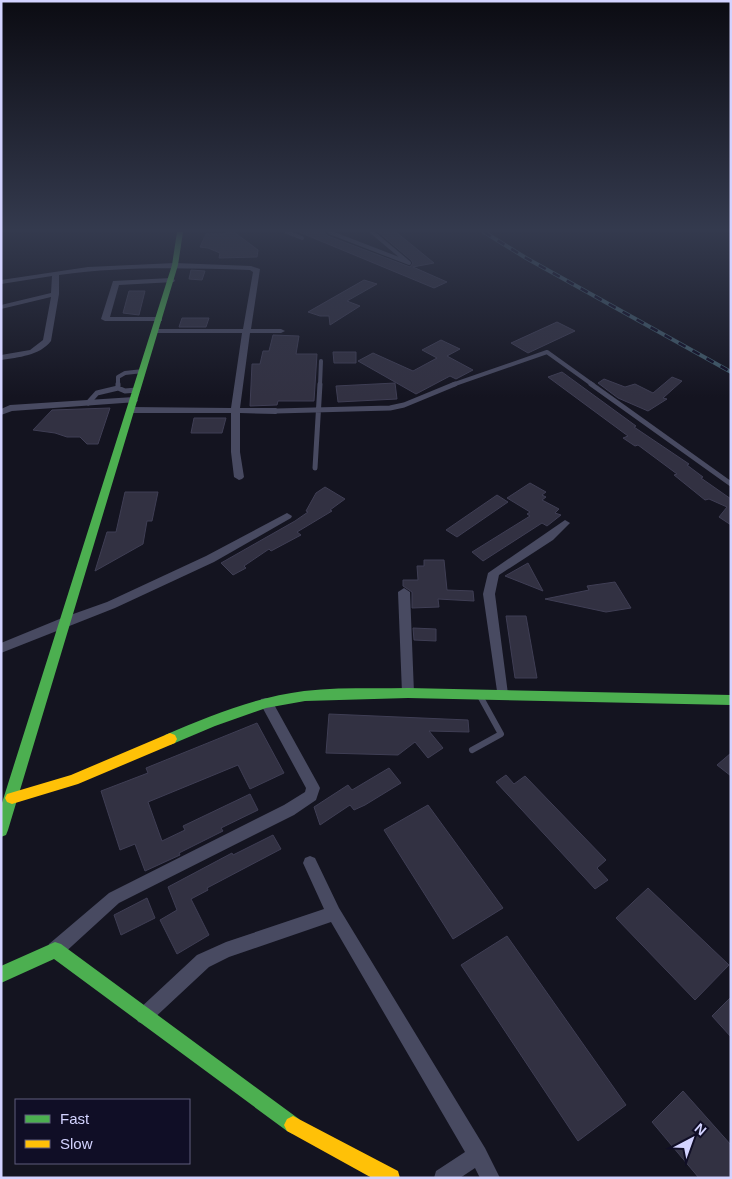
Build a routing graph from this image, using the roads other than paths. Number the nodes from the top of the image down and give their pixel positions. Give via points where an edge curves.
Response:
1 (55, 287) edge
2 (115, 287) edge
3 (169, 287) edge
4 (255, 287) edge
5 (55, 294) junction
6 (1, 307) edge
7 (159, 319) junction
8 (248, 330) junction
9 (155, 331) junction
10 (281, 331) dead end
11 (1, 358) edge
12 (321, 361) dead end
13 (143, 371) junction
14 (118, 388) junction
15 (134, 400) junction
16 (88, 403) junction
17 (318, 410) junction
18 (276, 411) joint
19 (1, 412) edge
20 (234, 412) junction
21 (315, 468) dead end
22 (239, 477) dead end
23 (731, 484) edge
24 (287, 516) dead end
25 (565, 524) dead end
26 (404, 592) dead end
27 (66, 621) junction
28 (1, 648) edge
29 (408, 694) junction
30 (479, 694) junction
31 (502, 694) junction
32 (731, 700) edge
33 (266, 703) junction
34 (472, 750) dead end
35 (12, 798) junction
36 (1, 830) edge
37 (310, 862) dead end
38 (334, 913) junction
39 (55, 950) junction
40 (1, 976) edge
41 (144, 1016) junction
42 (478, 1156) junction
43 (391, 1178) edge
44 (443, 1178) edge
45 (491, 1178) edge

1 - 5 street
2 - 7 street via 105,319
3 - 7 main road
4 - 8 street
5 - 6 street
5 - 11 street via 47,340 43,346
7 - 9 main road
8 - 9 street
8 - 10 street
8 - 20 street
9 - 13 main road
12 - 17 lane
13 - 14 lane via 120,375
13 - 15 main road
14 - 15 lane
14 - 16 lane via 97,393
15 - 16 street
15 - 20 street
15 - 27 main road
16 - 19 street via 10,408
17 - 18 lane
17 - 21 lane
17 - 23 lane via 404,405 474,376 547,352
18 - 20 street
20 - 22 street
24 - 27 street via 210,559 111,605
25 - 31 street via 494,573 489,594
26 - 29 street
27 - 28 street
27 - 35 main road
29 - 30 main road
29 - 33 main road via 305,696
30 - 31 main road
30 - 34 lane via 501,734
31 - 32 main road
33 - 35 main road via 210,722 72,780
33 - 39 street via 313,788 310,796 289,810 114,898
35 - 36 main road
37 - 38 street
38 - 41 street via 203,961
38 - 42 street
39 - 40 main road
39 - 41 main road
41 - 43 main road via 294,1125
42 - 44 street
42 - 45 street

